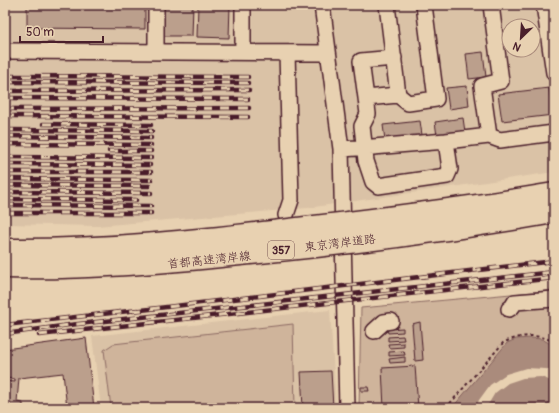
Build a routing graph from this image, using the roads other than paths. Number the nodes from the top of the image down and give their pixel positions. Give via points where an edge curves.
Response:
1 (156, 5) edge
2 (243, 5) edge
3 (322, 5) edge
4 (387, 5) edge
5 (424, 5) edge
6 (490, 5) edge
7 (544, 5) edge
8 (5, 51) edge
9 (156, 52) junction
10 (243, 52) junction
11 (286, 53) junction
12 (328, 53) junction
13 (394, 58) junction
14 (554, 73) edge
15 (398, 95) junction
16 (366, 98) junction
17 (554, 133) edge
18 (489, 136) junction
19 (446, 141) junction
20 (364, 148) junction
21 (341, 149) junction
22 (554, 194) edge
23 (554, 198) edge
24 (554, 212) edge
25 (286, 215) dead end
26 (554, 216) edge
27 (5, 250) edge
28 (5, 254) edge
29 (5, 267) edge
30 (5, 271) edge
31 (554, 299) edge
32 (509, 309) dead end
33 (391, 321) dead end
34 (374, 331) dead end
35 (347, 408) edge

1 - 9 street
2 - 10 street
3 - 12 street
4 - 13 street
5 - 15 street via 436,99 408,103
6 - 18 street via 501,81 482,86
7 - 14 street
8 - 9 street
9 - 10 street
10 - 11 street
11 - 12 street
11 - 25 street via 291,200
12 - 21 street
13 - 15 street
13 - 16 street via 361,61
15 - 16 street
16 - 20 street via 368,114 362,126
17 - 18 street via 500,140
18 - 19 street
19 - 20 street
19 - 20 street via 450,169 447,176 378,186 372,182
20 - 21 street
21 - 35 street
22 - 27 highway, 首都高速湾岸線, bridge via 206,240
23 - 28 highway, 東京湾岸道路 / 357, bridge via 354,228 187,246
24 - 29 highway, 東京湾岸道路 / 357, bridge via 331,245 156,262 66,267
26 - 30 highway, 首都高速湾岸線, bridge via 360,245 157,266
31 - 32 street via 515,302
33 - 34 street via 384,322

